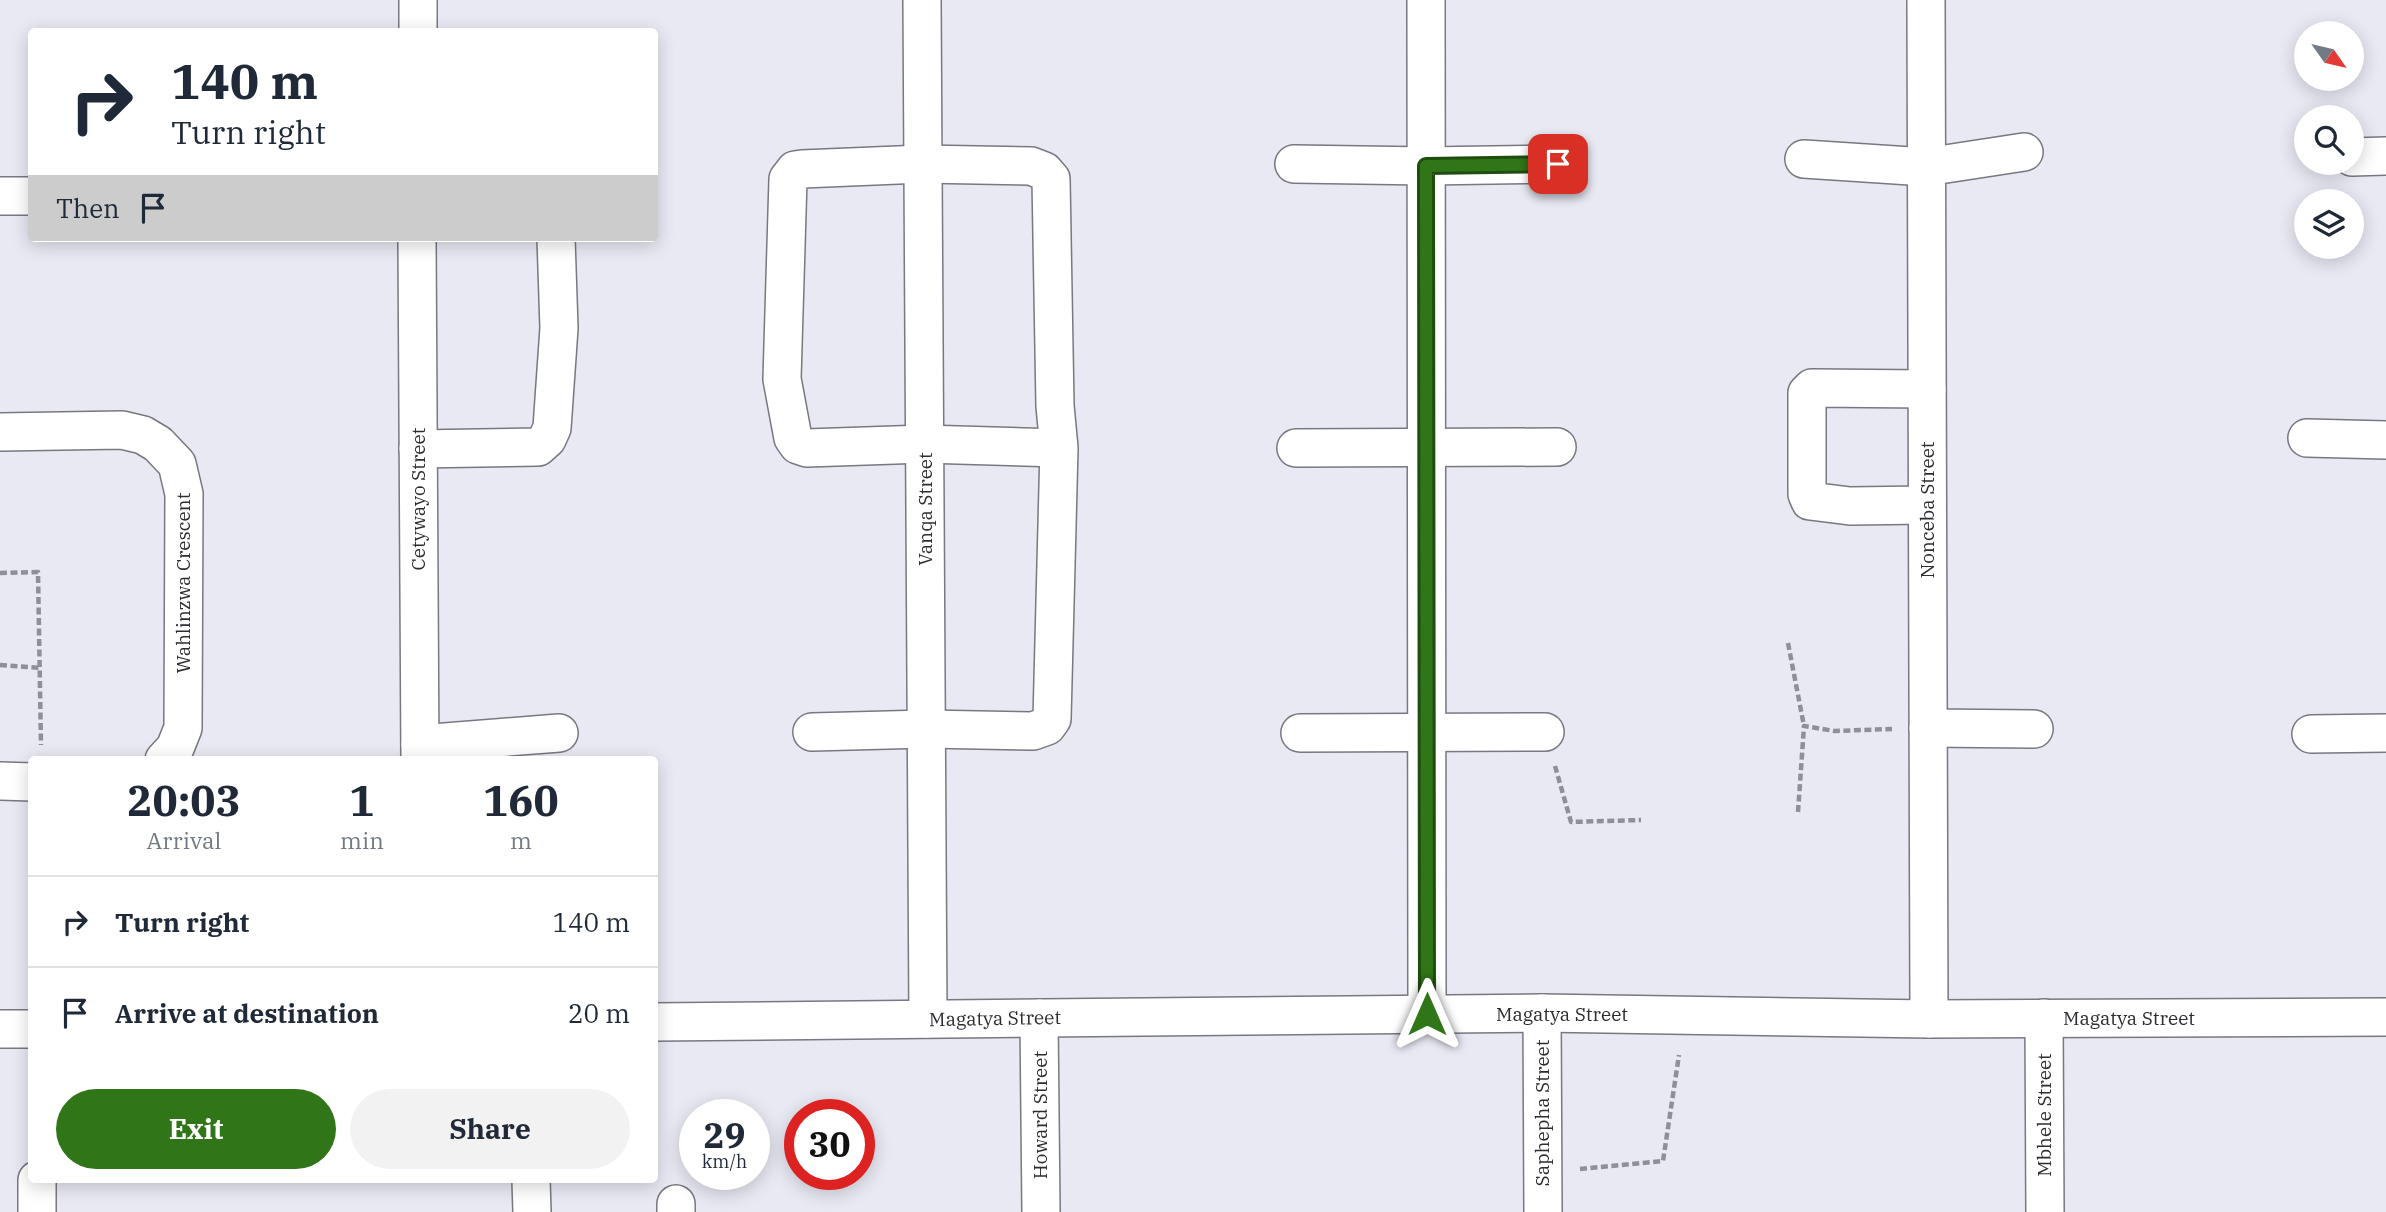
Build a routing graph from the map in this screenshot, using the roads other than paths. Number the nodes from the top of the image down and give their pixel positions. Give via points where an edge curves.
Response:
1 (418, 0) edge
2 (922, 0) edge
3 (1426, 0) edge
4 (1926, 0) edge
5 (418, 28) edge
6 (2024, 152) dead end
7 (2386, 156) edge
8 (2364, 157) edge
9 (1804, 159) dead end
10 (922, 164) junction
11 (1294, 164) dead end
12 (1558, 164) dead end
13 (1426, 166) junction
14 (1926, 167) junction
15 (28, 195) edge
16 (0, 196) edge
17 (417, 242) edge
18 (556, 242) edge
19 (1927, 389) junction
20 (0, 432) edge
21 (2307, 439) dead end
22 (2386, 440) edge
23 (924, 444) junction
24 (1426, 447) junction
25 (1556, 447) dead end
26 (1059, 448) junction
27 (1296, 448) dead end
28 (418, 449) junction
29 (1927, 505) junction
30 (1928, 728) junction
31 (926, 729) junction
32 (2034, 729) dead end
33 (811, 732) dead end
34 (1545, 732) road end
35 (559, 733) dead end
36 (1300, 733) dead end
37 (1427, 733) junction
38 (2386, 733) edge
39 (2311, 734) dead end
40 (420, 752) edge
41 (168, 756) edge
42 (0, 781) edge
43 (28, 782) edge
44 (1542, 1013) junction
45 (1427, 1014) junction
46 (1039, 1017) junction
47 (2386, 1017) edge
48 (2044, 1018) junction
49 (928, 1019) junction
50 (1928, 1019) junction
51 (658, 1022) edge
52 (0, 1029) edge
53 (28, 1029) edge
54 (37, 1183) edge
55 (531, 1183) edge
56 (37, 1212) edge
57 (532, 1212) edge
58 (1041, 1212) edge
59 (1543, 1212) edge
60 (2045, 1212) edge

1 - 5 street
2 - 10 street, Vanqa Street
3 - 13 street
4 - 14 street, Nonceba Street
6 - 14 street
7 - 8 street
9 - 14 street
10 - 23 street, Vanqa Street
10 - 23 street via 802,169 788,178 782,379 798,445
10 - 26 street via 1031,166 1051,179
11 - 13 street
12 - 13 street
13 - 24 street
14 - 19 street, Nonceba Street
15 - 16 street
17 - 28 street, Cetywayo Street
18 - 28 street via 559,328 552,428 547,439 538,447
19 - 29 street, Nonceba Street
19 - 29 street via 1812,388 1807,393 1807,494 1810,501 1850,506
20 - 41 street, Wahlinzwa Crescent via 122,430 158,444 177,464 184,494 183,728
21 - 22 street
23 - 26 street
23 - 31 street, Vanqa Street
24 - 25 street
24 - 27 street
24 - 37 street
26 - 31 street via 1052,719 1033,731
28 - 40 street, Cetywayo Street
29 - 30 street, Nonceba Street
30 - 32 street
30 - 50 street, Nonceba Street
31 - 33 street
31 - 49 street, Vanqa Street
34 - 37 street
35 - 40 street
36 - 37 street
37 - 45 street
38 - 39 street
42 - 43 street
44 - 45 street, Magatya Street
44 - 50 street, Magatya Street
44 - 59 street, Saphepha Street
45 - 46 street, Magatya Street
46 - 49 street, Magatya Street
46 - 58 street, Howard Street
47 - 48 street, Magatya Street
48 - 50 street, Magatya Street
48 - 60 street, Mbhele Street
49 - 51 street, Magatya Street
52 - 53 street
54 - 56 street
55 - 57 street

